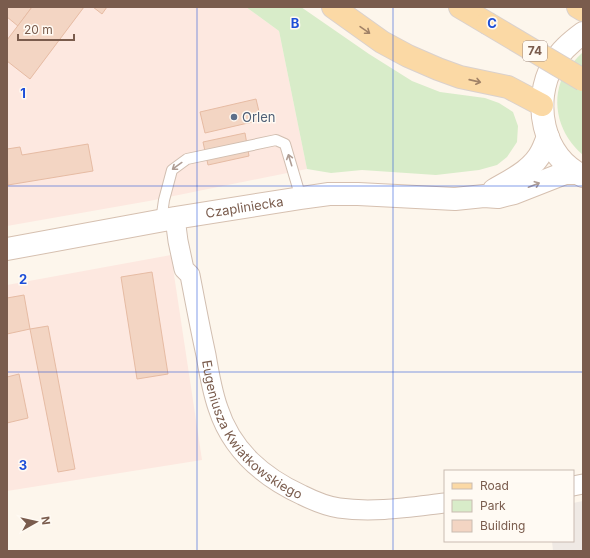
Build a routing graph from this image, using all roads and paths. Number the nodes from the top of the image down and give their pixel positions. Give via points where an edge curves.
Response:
1 (333, 7) edge
2 (460, 7) edge
3 (578, 7) edge
4 (583, 10) edge
5 (583, 34) edge
6 (583, 80) edge
7 (542, 105) junction
8 (548, 137) junction
9 (580, 175) edge
10 (484, 196) junction
11 (301, 198) junction
12 (168, 220) junction
13 (7, 250) edge
14 (444, 503) edge

1 -> 7 main road via 382,42 408,56 460,77 508,87
2 - 6 main road, 74, bridge
3 - 4 main road
5 - 7 main road via 566,46 553,63 544,83
7 - 8 main road
8 - 9 main road via 564,163
8 - 10 main road, Czapliniecka via 534,163 509,182
10 -> 9 main road, Czapliniecka via 503,196 565,174
10 - 11 main road, Czapliniecka via 455,199 329,194
11 - 12 main road, Czapliniecka
11 -> 12 lane via 285,144 276,140 187,159 172,170 164,200
12 - 13 main road, Czapliniecka
12 - 14 street, Eugeniusza Kwiatkowskiego via 178,241 184,269 190,275 218,410 244,455 286,488 323,505 374,510

